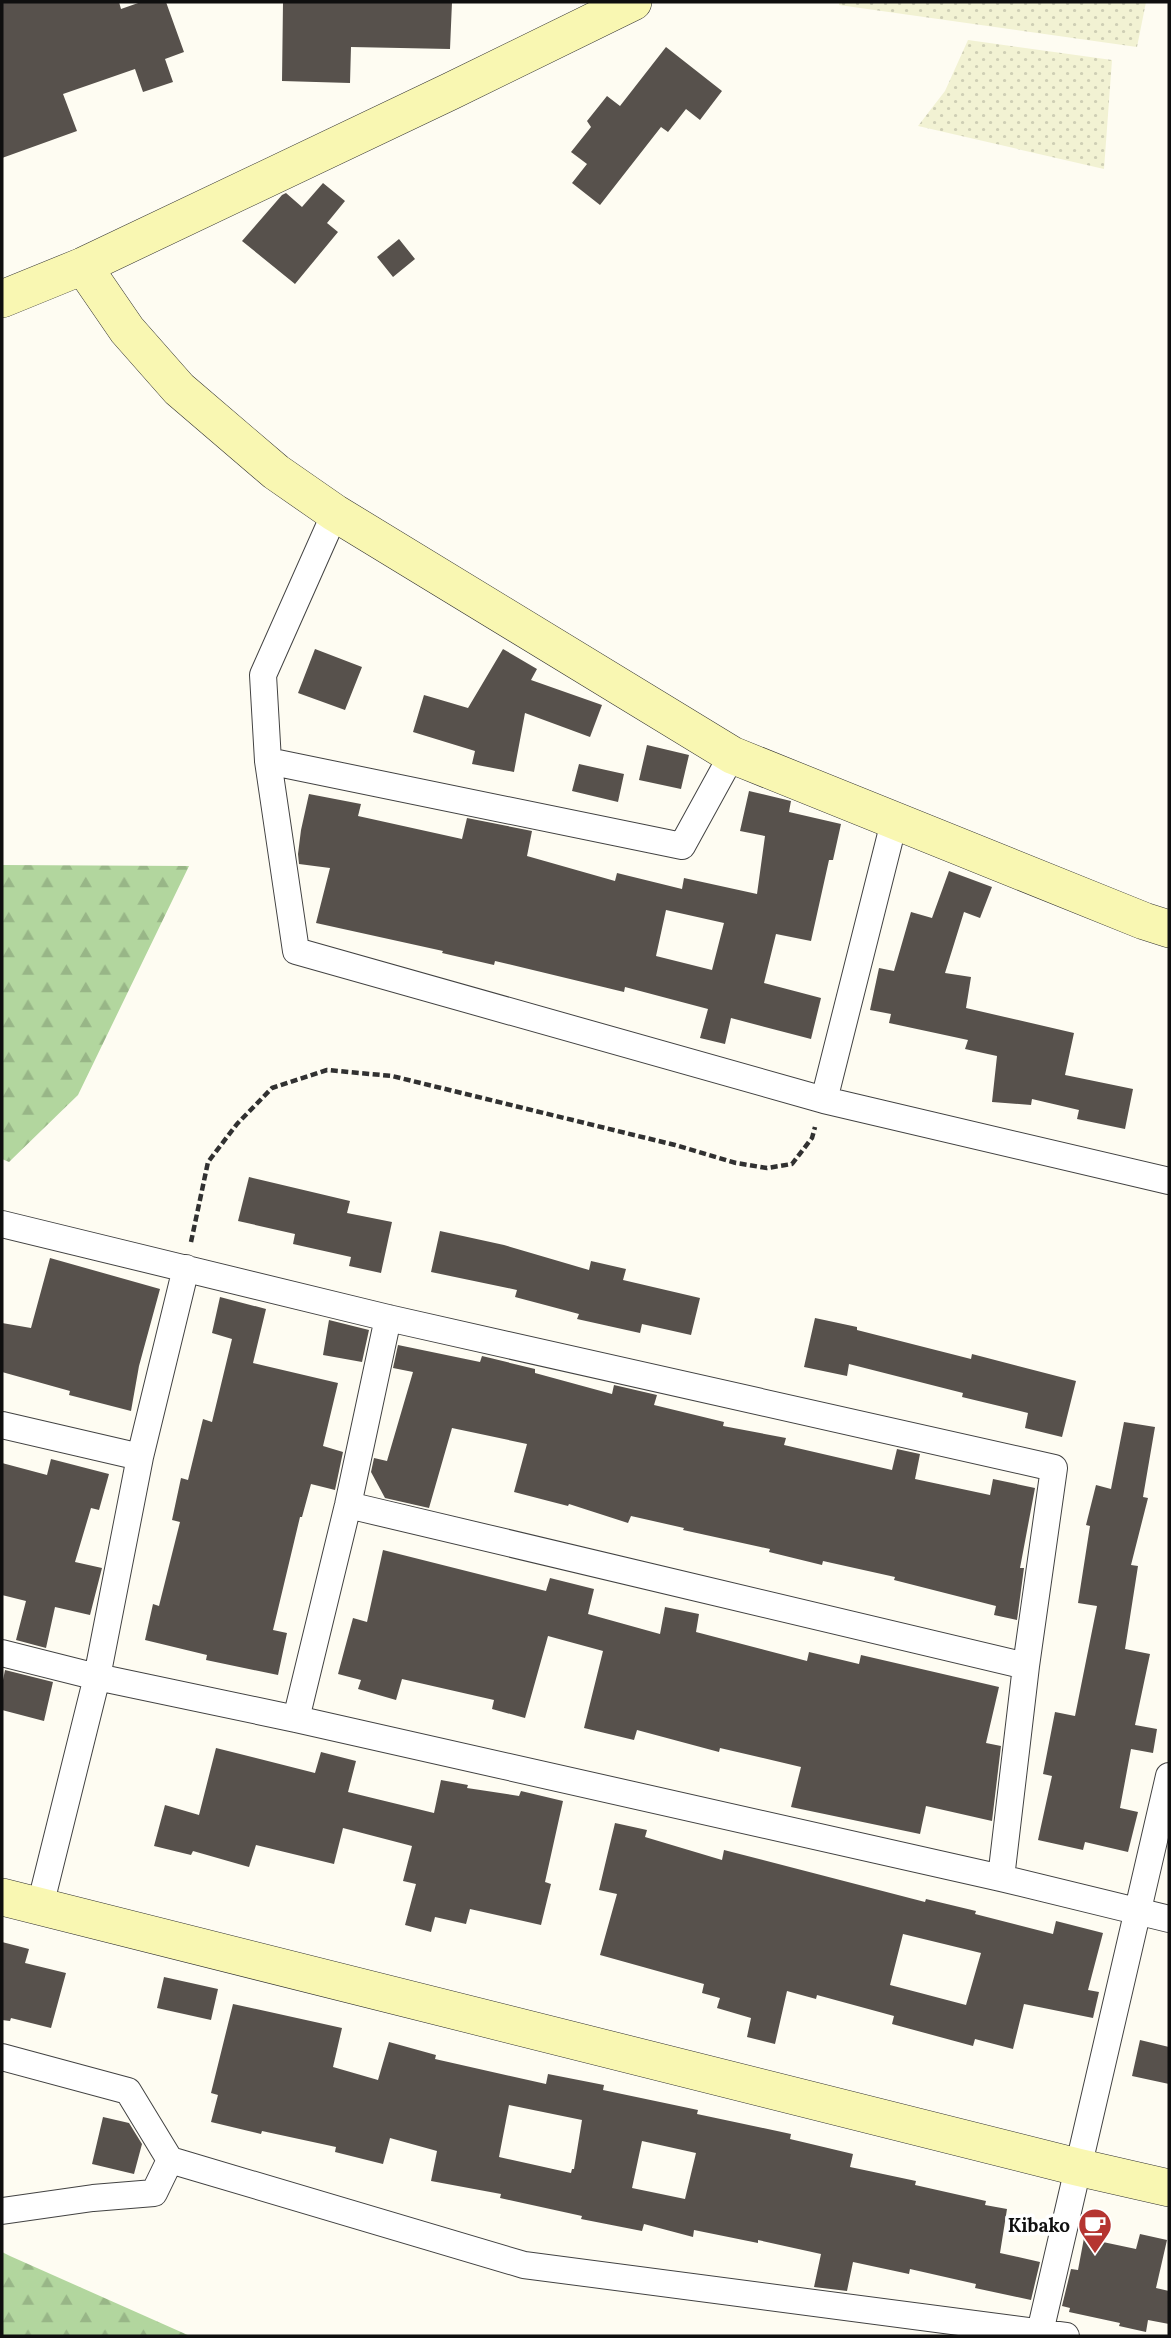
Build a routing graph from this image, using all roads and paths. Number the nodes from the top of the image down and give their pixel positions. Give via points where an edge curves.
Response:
1 (633, 2) edge
2 (83, 266) junction
3 (2, 299) edge
4 (335, 513) junction
5 (732, 755) junction
6 (268, 761) junction
7 (894, 822) junction
8 (1169, 929) edge
9 (824, 1100) junction
10 (1169, 1181) edge
11 (2, 1224) edge
12 (186, 1268) junction
13 (388, 1318) junction
14 (2, 1425) edge
15 (140, 1457) junction
16 (348, 1505) junction
17 (2, 1653) edge
18 (1026, 1667) junction
19 (97, 1677) junction
20 (296, 1719) junction
21 (1169, 1776) edge
22 (1001, 1878) junction
23 (2, 1897) edge
24 (40, 1906) junction
25 (1136, 1911) junction
26 (1169, 1919) edge
27 (2, 2057) edge
28 (170, 2160) junction
29 (1077, 2167) junction
30 (1169, 2188) edge
31 (2, 2211) edge
32 (1053, 2334) edge

1 - 2 street
2 - 3 street
2 - 4 street via 127,330 179,389 276,472
4 - 5 street
4 - 6 street via 263,676
5 - 6 street via 682,846
5 - 7 street
6 - 9 street via 296,951
7 - 8 street
7 - 9 street
9 - 10 street
9 - 12 path via 812,1138 792,1164 767,1168 392,1076 327,1070 272,1088 208,1162
11 - 12 street
12 - 13 street
12 - 15 street
13 - 16 street
13 - 18 street via 1054,1468
14 - 15 street
15 - 19 street
16 - 18 street
16 - 20 street
17 - 19 street
18 - 22 street
19 - 20 street
19 - 24 street
20 - 22 street
21 - 25 street
22 - 25 street
23 - 24 street
24 - 29 street
25 - 26 street
25 - 29 street
27 - 28 street via 128,2091
28 - 31 street via 154,2193
28 - 32 street via 524,2265
29 - 30 street
29 - 32 street

